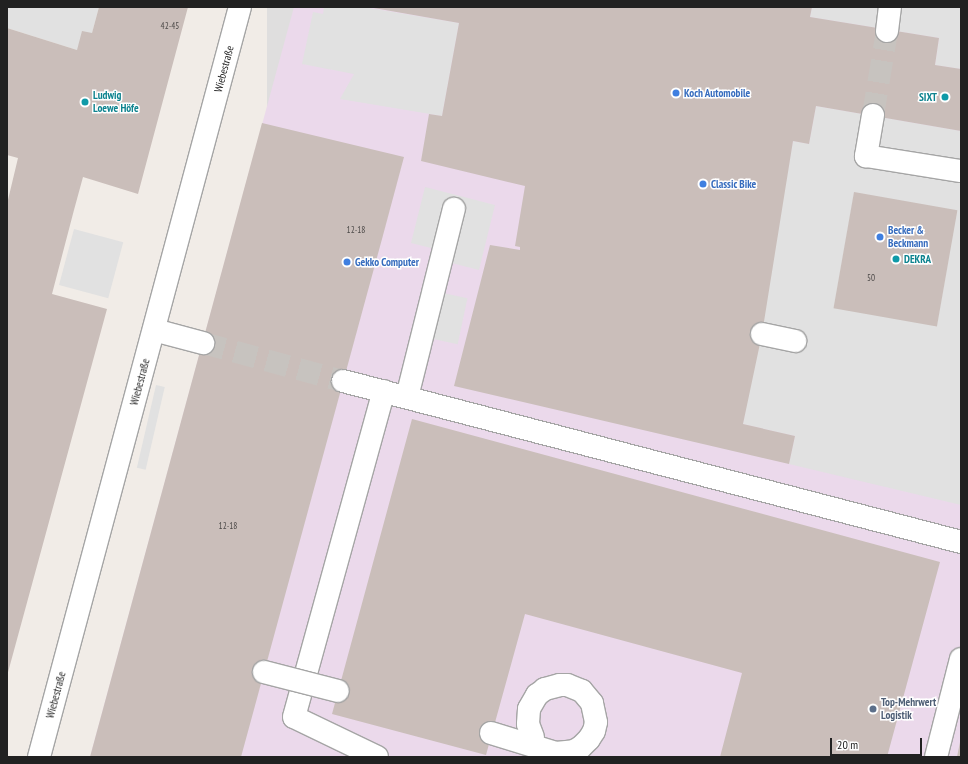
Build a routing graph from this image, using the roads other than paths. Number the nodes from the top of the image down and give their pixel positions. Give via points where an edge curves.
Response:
1 (240, 7) edge
2 (890, 7) edge
3 (887, 31) tunnel mouth
4 (873, 115) tunnel mouth
5 (961, 171) edge
6 (454, 209) dead end
7 (154, 330) junction
8 (762, 334) dead end
9 (795, 341) dead end
10 (203, 342) tunnel mouth
11 (343, 381) tunnel mouth
12 (384, 391) junction
13 (407, 397) junction
14 (961, 542) edge
15 (961, 659) edge
16 (264, 672) dead end
17 (338, 691) dead end
18 (491, 733) dead end
19 (39, 757) edge
20 (377, 757) edge
21 (555, 757) edge
22 (936, 757) edge

1 - 7 street, Wiebestraße
2 - 3 street
4 - 5 street via 866,156
6 - 13 street
7 - 10 street
7 - 19 street, Wiebestraße
8 - 9 street
11 - 12 street
12 - 13 street
12 - 20 street via 294,717
13 - 14 street
15 - 22 street
16 - 17 street, bridge
18 - 21 street, bridge via 556,753 574,751 581,747 594,731 596,722 592,703 582,691 567,685 545,689 537,695 529,709 528,724 533,737

